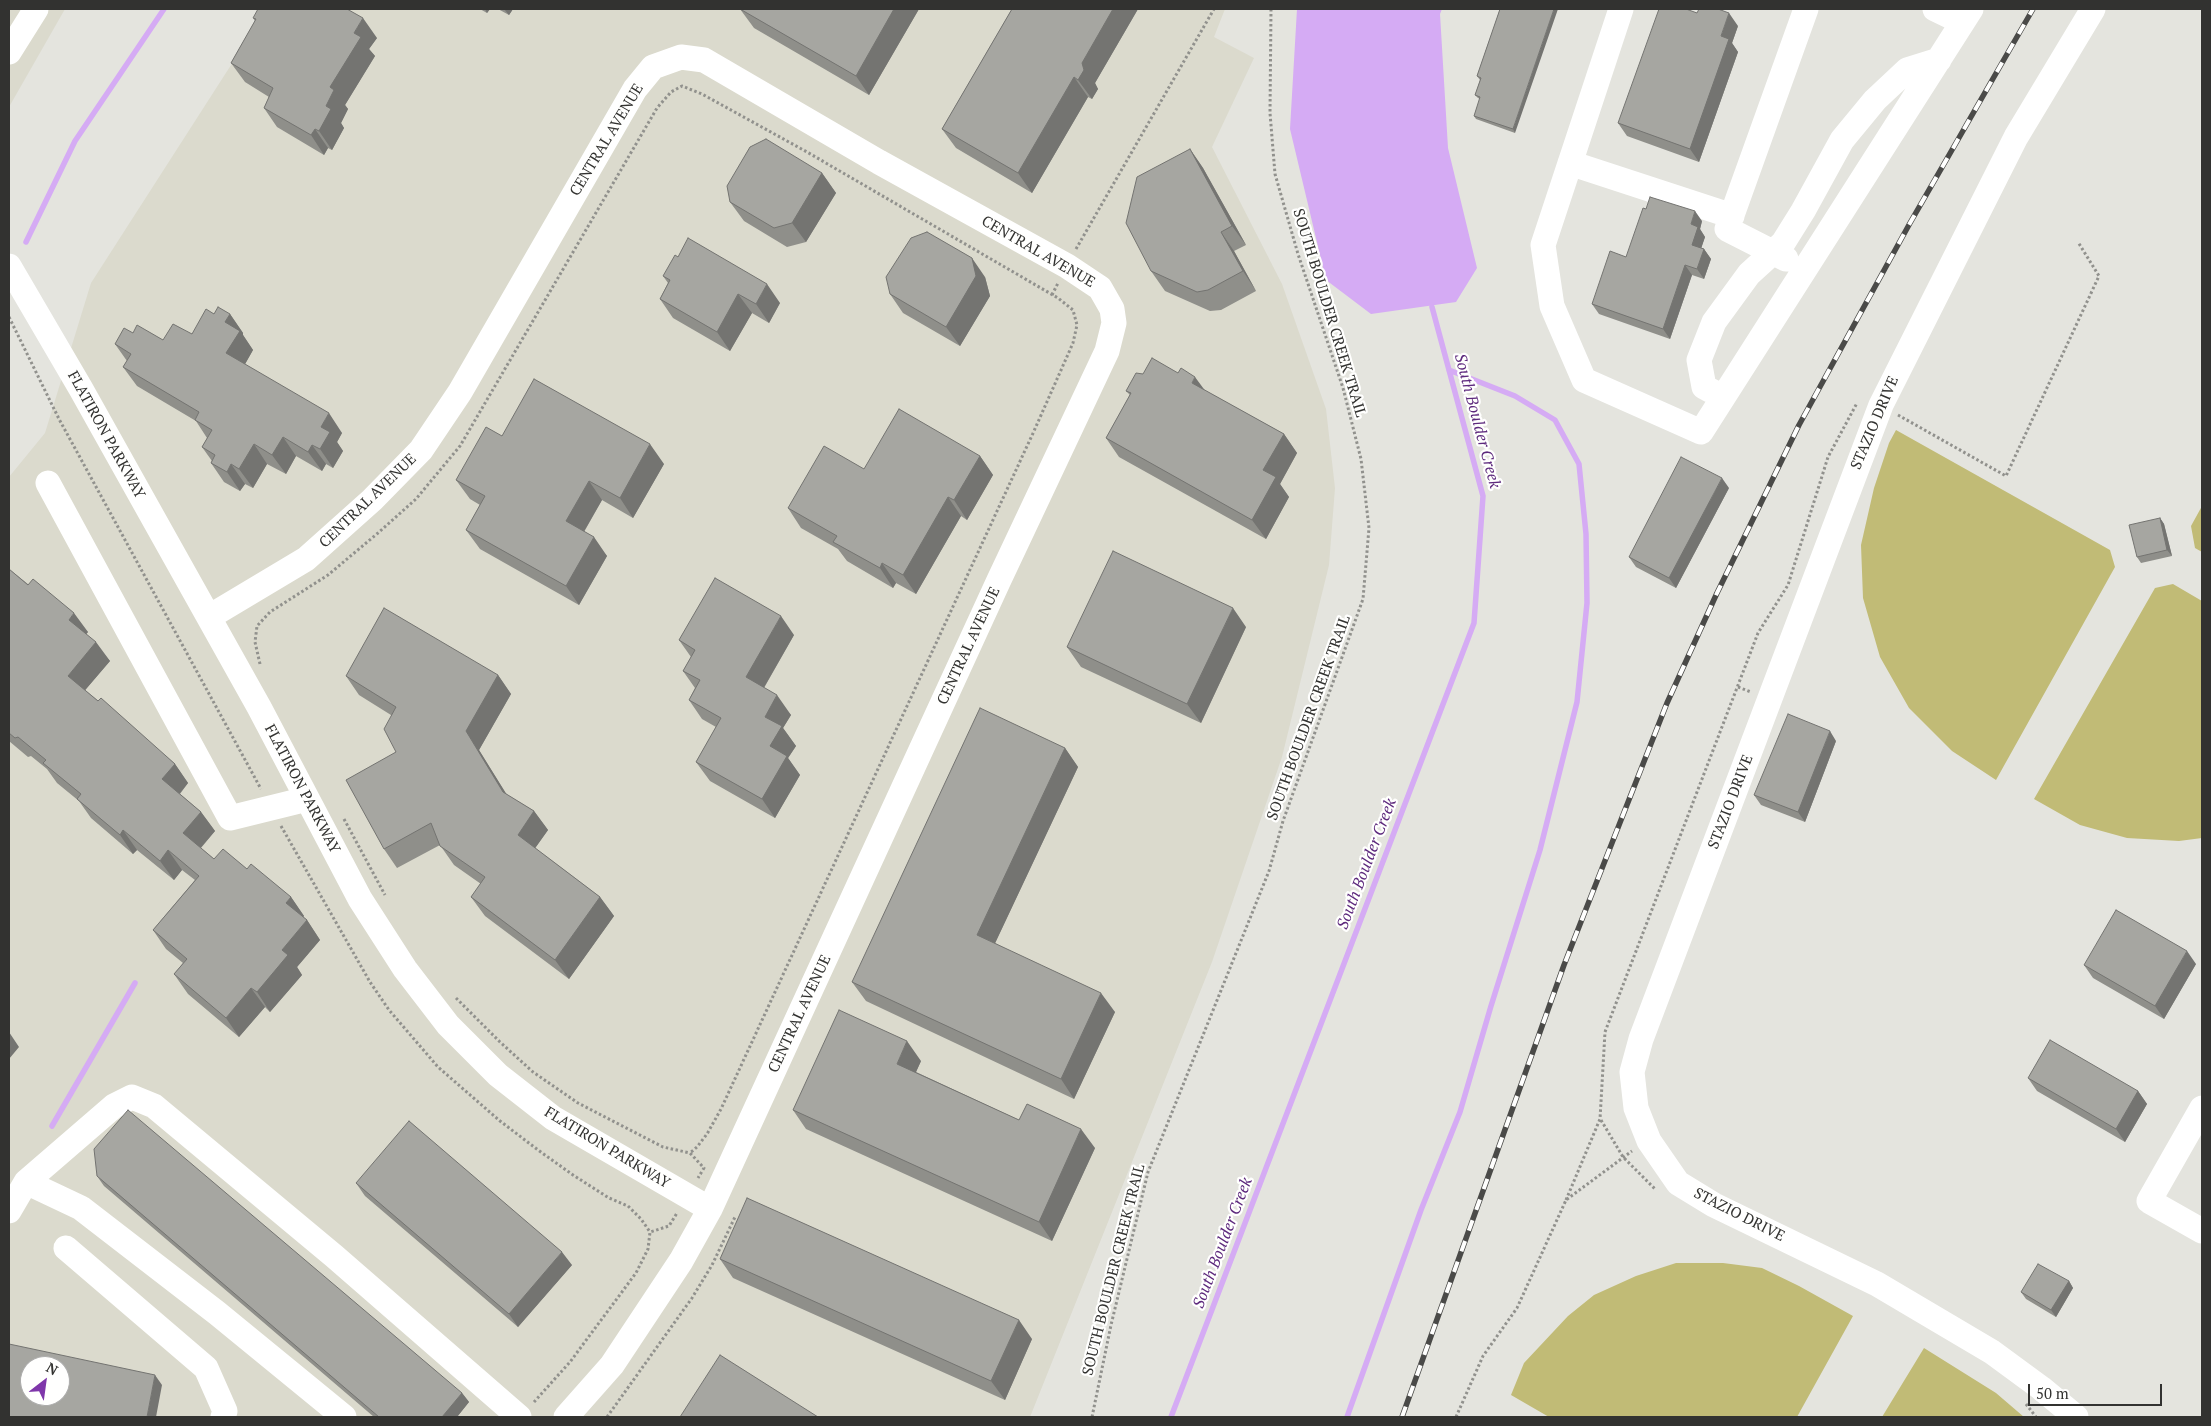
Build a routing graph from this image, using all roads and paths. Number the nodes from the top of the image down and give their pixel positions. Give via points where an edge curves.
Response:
1 (36, 9) edge
2 (1214, 9) edge
3 (1271, 9) edge
4 (1621, 9) edge
5 (1806, 9) edge
6 (1934, 9) edge
7 (2093, 9) edge
8 (1966, 16) edge
9 (9, 52) edge
10 (1939, 60) junction
11 (1570, 163) junction
12 (1732, 216) junction
13 (1772, 252) junction
14 (9, 266) edge
15 (1067, 266) junction
16 (1805, 269) junction
17 (1052, 295) junction
18 (1723, 397) junction
19 (48, 483) dead end
20 (208, 617) junction
21 (261, 668) dead end
22 (307, 799) junction
23 (341, 813) dead end
24 (387, 899) dead end
25 (451, 992) dead end
26 (2202, 1108) edge
27 (1649, 1141) junction
28 (690, 1152) junction
29 (26, 1182) junction
30 (687, 1196) junction
31 (710, 1209) junction
32 (9, 1211) edge
33 (735, 1217) dead end
34 (2202, 1231) edge
35 (66, 1248) dead end
36 (526, 1410) edge
37 (223, 1417) edge
38 (344, 1417) edge
39 (566, 1417) edge
40 (607, 1417) edge
41 (1092, 1417) edge
42 (1456, 1417) edge
43 (2076, 1417) edge

1 - 9 street
2 - 15 path
3 - 41 path, SOUTH BOULDER CREEK TRAIL via 1270,113 1276,174 1298,254 1343,388 1361,459 1369,528 1363,599 1265,880 1148,1172
4 - 11 street
5 - 12 street
6 - 8 street
7 - 27 street, STAZIO DRIVE via 2016,137 1880,405 1853,473 1641,1040 1632,1072 1636,1108
8 - 10 street
10 - 13 street via 1907,70 1875,100 1842,140 1803,211 1783,242
10 - 16 street
11 - 12 street
11 - 18 street via 1543,245 1552,306 1584,380 1700,432
12 - 13 street via 1727,230
13 - 16 street
13 - 18 street via 1749,274 1714,322 1699,360 1704,387
14 - 20 street, FLATIRON PARKWAY
15 - 17 path
15 - 20 street, CENTRAL AVENUE via 887,167 704,60 681,57 653,67 635,89 460,392 421,450 372,500 306,559
15 - 31 street, CENTRAL AVENUE via 1091,281 1112,309 1114,323 1107,351
16 - 18 street
17 - 21 path via 807,152 682,86 671,92 657,108 460,446 416,498 378,533 328,575 270,612 257,626 255,642
17 - 28 path via 1073,310 1077,325 1073,343 721,1109 707,1134
19 - 22 street via 230,818
20 - 22 street, FLATIRON PARKWAY
22 - 30 street, FLATIRON PARKWAY via 360,899 405,969 448,1025 498,1075 553,1118
23 - 24 path
25 - 28 path via 533,1072 578,1103 663,1147
26 - 34 street via 2149,1201
27 - 42 path via 1566,1200 1518,1308 1483,1356
27 - 43 street, STAZIO DRIVE via 1678,1182 1714,1205 1878,1284 1992,1352
28 - 30 path via 704,1168
29 - 32 street
29 - 36 street via 114,1106 132,1097 154,1106
29 - 38 street via 81,1208
30 - 31 street, FLATIRON PARKWAY
30 - 36 path via 669,1226 650,1232 648,1249 630,1281 570,1362
31 - 39 street, CENTRAL AVENUE via 681,1261 612,1365
33 - 40 path via 712,1266 692,1298
35 - 37 street via 206,1368 225,1411

